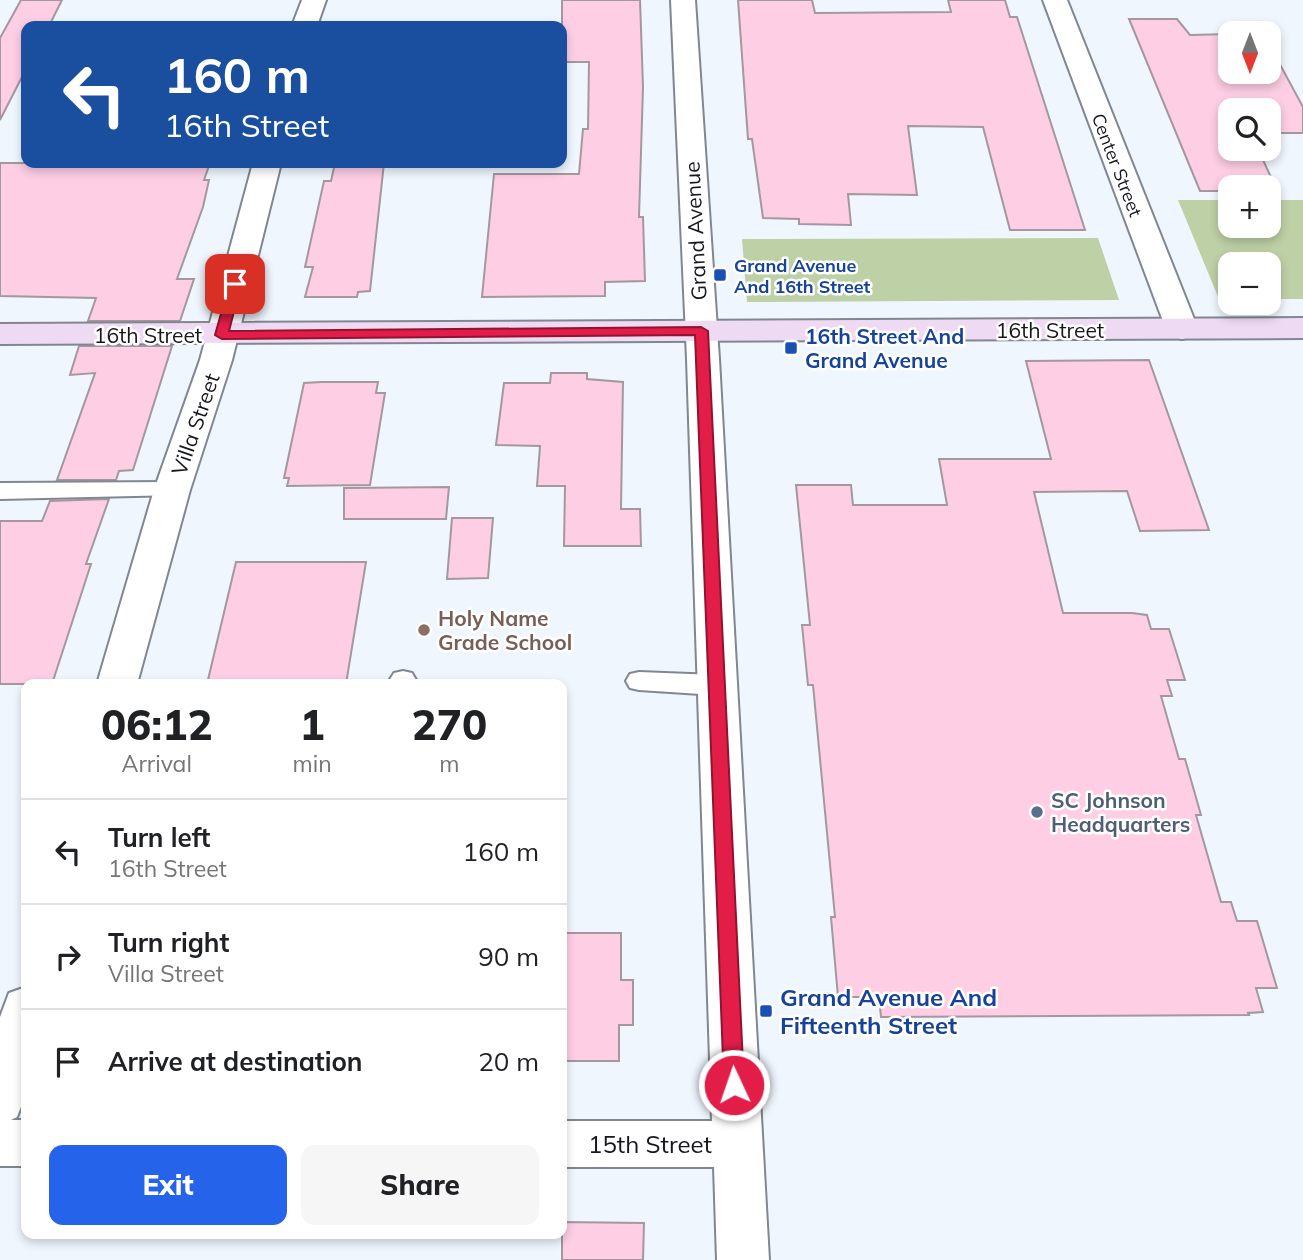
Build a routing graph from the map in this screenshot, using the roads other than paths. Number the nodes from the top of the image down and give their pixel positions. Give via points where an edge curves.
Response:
1 (314, 0) edge
2 (682, 0) edge
3 (1055, 0) edge
4 (307, 21) edge
5 (266, 168) edge
6 (1303, 328) edge
7 (1182, 329) junction
8 (701, 331) junction
9 (0, 334) edge
10 (222, 335) junction
11 (172, 490) junction
12 (0, 491) edge
13 (118, 679) edge
14 (639, 681) dead end
15 (716, 685) junction
16 (21, 1025) edge
17 (0, 1101) edge
18 (0, 1143) edge
19 (21, 1143) edge
20 (567, 1143) edge
21 (737, 1144) junction
22 (743, 1260) edge

1 - 4 street
2 - 8 street, Grand Avenue
3 - 7 street, Center Street
5 - 10 street, Villa Street
6 - 7 street, 16th Street
7 - 8 street, 16th Street
8 - 10 street, 16th Street
8 - 15 street, Grand Avenue
9 - 10 street, 16th Street
10 - 11 street, Villa Street
11 - 12 lane
11 - 13 street, Villa Street
14 - 15 lane
15 - 21 street, Grand Avenue
16 - 17 street
18 - 19 street
20 - 21 street, 15th Street
21 - 22 street, Grand Avenue

